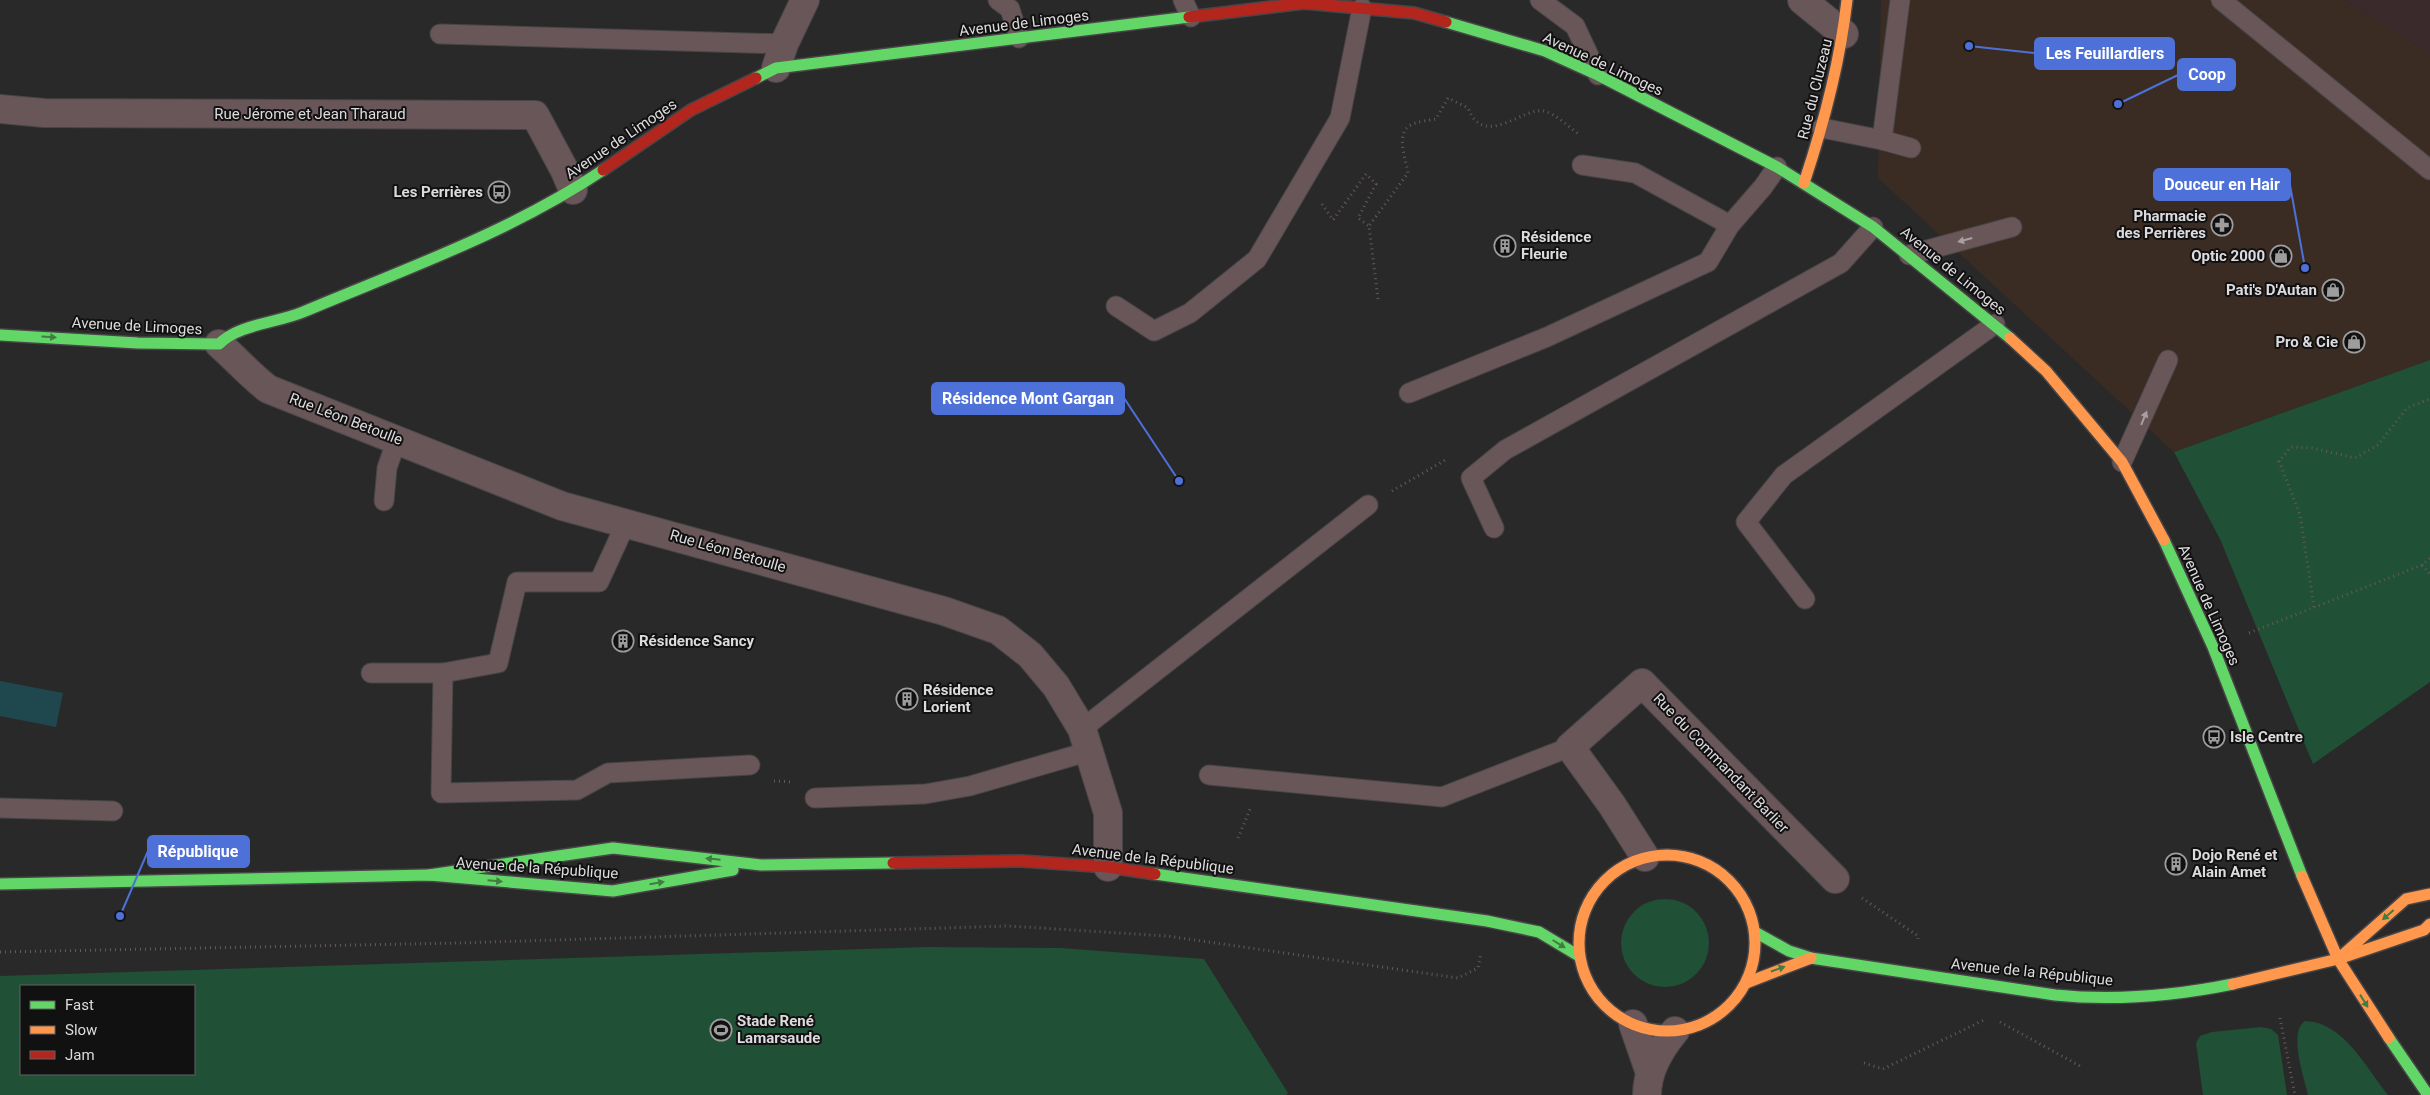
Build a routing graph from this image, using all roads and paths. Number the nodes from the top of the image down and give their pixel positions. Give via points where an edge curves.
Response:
1 (805, 0) edge
2 (998, 0) edge
3 (1183, 0) edge
4 (1540, 0) edge
5 (1802, 0) edge
6 (1848, 0) edge
7 (1900, 0) edge
8 (2221, 0) edge
9 (1227, 6) edge
10 (1372, 6) edge
11 (1420, 7) edge
12 (1192, 17) junction
13 (440, 34) dead end
14 (1844, 34) junction
15 (1018, 38) junction
16 (780, 56) junction
17 (1598, 75) junction
18 (0, 108) edge
19 (1822, 128) junction
20 (1583, 137) dead end
21 (1882, 140) junction
22 (1911, 148) dead end
23 (1582, 165) dead end
24 (1777, 167) junction
25 (2430, 170) edge
26 (1304, 178) junction
27 (1804, 183) junction
28 (573, 190) junction
29 (1730, 225) junction
30 (1369, 226) junction
31 (1873, 227) junction
32 (2012, 227) dead end
33 (1908, 255) junction
34 (1378, 299) dead end
35 (1116, 306) dead end
36 (1995, 324) junction
37 (0, 334) edge
38 (219, 344) junction
39 (2168, 360) dead end
40 (1409, 393) dead end
41 (2430, 399) edge
42 (397, 439) junction
43 (2122, 462) junction
44 (384, 501) dead end
45 (1368, 505) dead end
46 (626, 523) junction
47 (1494, 528) dead end
48 (2430, 558) edge
49 (2422, 565) junction
50 (2430, 574) edge
51 (1806, 599) dead end
52 (2314, 607) junction
53 (2249, 633) dead end
54 (371, 673) dead end
55 (443, 673) junction
56 (1086, 740) junction
57 (1570, 747) junction
58 (750, 766) dead end
59 (1209, 775) dead end
60 (815, 798) dead end
61 (0, 808) edge
62 (113, 811) dead end
63 (1645, 857) junction
64 (761, 865) junction
65 (1108, 867) junction
66 (429, 875) junction
67 (1835, 879) joint
68 (0, 884) edge
69 (2430, 894) edge
70 (1586, 908) junction
71 (1570, 916) dead end
72 (1487, 921) junction
73 (1554, 924) dead end
74 (2430, 924) edge
75 (1539, 932) junction
76 (1755, 932) junction
77 (0, 952) edge
78 (1579, 956) junction
79 (1811, 958) junction
80 (2338, 959) junction
81 (1914, 973) junction
82 (1746, 983) junction
83 (2011, 988) junction
84 (1991, 1017) junction
85 (2280, 1018) dead end
86 (1633, 1024) junction
87 (1674, 1031) junction
88 (1864, 1062) dead end
89 (2080, 1066) dead end
90 (1648, 1084) edge
91 (2295, 1095) edge
92 (2428, 1095) edge

1 - 16 street
2 - 15 lane via 1010,10
3 - 12 lane
4 - 17 lane via 1575,26
5 - 14 street
6 - 14 main road, Rue du Cluzeau
7 - 21 lane
8 - 25 lane
9 - 10 main road, Avenue de Limoges via 1304,3
9 - 12 main road, Avenue de Limoges
10 - 11 main road, Avenue de Limoges
10 - 26 lane via 1340,118
11 - 17 main road, Avenue de Limoges via 1545,51
12 - 15 main road, Avenue de Limoges
13 - 16 lane
14 - 19 main road, Rue du Cluzeau
15 - 16 main road, Avenue de Limoges
16 - 28 main road, Avenue de Limoges via 691,110
17 - 24 main road, Avenue de Limoges
18 - 28 street, Rue Jérome et Jean Tharaud via 44,113 535,115
19 - 21 lane
19 - 27 main road, Rue du Cluzeau
20 - 30 path via 1544,111 1534,111 1503,126 1481,124 1468,108 1448,98 1436,119 1410,125 1404,132 1408,173
21 - 22 lane
23 - 29 lane via 1635,173
24 - 27 main road, Avenue de Limoges
24 - 29 lane
26 - 30 path via 1333,220 1366,174 1376,184 1358,218
26 - 35 lane via 1257,259 1190,313 1154,331
27 - 31 main road, Avenue de Limoges
28 - 38 main road, Avenue de Limoges via 503,228 290,317 228,335
29 - 40 lane via 1708,262 1547,337
30 - 34 path
31 - 33 main road, Avenue de Limoges
31 - 47 lane via 1841,263 1505,450 1471,478
32 -> 33 lane
33 - 36 main road, Avenue de Limoges
36 - 43 main road, Avenue de Limoges via 2046,370
36 - 51 lane via 1784,475 1746,522
37 -> 38 main road, Avenue de Limoges via 138,343
38 - 42 street, Rue Léon Betoulle via 268,389
43 -> 39 lane
41 - 52 path via 2407,408 2378,445 2356,458 2312,448 2291,447 2279,461 2300,515
42 - 44 lane via 387,468
42 - 46 street, Rue Léon Betoulle via 562,506
43 - 80 main road, Avenue de Limoges via 2159,529 2213,647 2293,855
45 - 56 lane
46 - 55 lane via 599,582 517,582 498,664
46 - 56 street, Rue Léon Betoulle via 998,630 1030,655 1056,686
48 - 49 path
49 - 50 path
49 - 52 path
52 - 53 path
54 - 55 lane
55 - 58 lane via 441,793 577,790 608,773
56 - 60 lane via 970,786 925,794
56 - 65 street, Rue Léon Betoulle via 1108,813
57 - 59 lane via 1442,797
57 - 63 street
57 - 67 street, Rue du Commandant Barlier via 1642,683
61 - 62 lane
63 - 70 main road via 1620,868 1600,886
63 - 76 main road via 1673,854 1701,861 1725,876 1744,898
64 - 65 main road, Avenue de la République via 1021,861
64 -> 66 main road, Avenue de la République via 613,848
66 -> 64 main road, Avenue de la République via 613,891
65 - 72 main road, Avenue de la République
66 - 68 main road, Avenue de la République
67 - 81 path via 1918,936
69 -> 80 main road via 2406,899
70 - 71 main road
70 - 78 main road via 1580,928
72 - 75 main road, Avenue de la République
72 - 77 path via 1478,968 1458,978 1168,936 1008,926 458,943
73 - 75 main road
74 - 80 main road, Avenue de la République via 2424,930
75 -> 78 main road, Avenue de la République
76 - 79 main road, Avenue de la République via 1789,951
76 - 82 main road via 1753,960
78 - 86 main road via 1596,994 1612,1012
79 - 81 main road, Avenue de la République
82 -> 79 main road, Avenue de la République
80 - 83 main road, Avenue de la République via 2271,978 2156,996 2098,998
80 -> 92 main road, Avenue de Limoges
81 - 83 main road, Avenue de la République
82 - 87 main road via 1728,1007 1703,1023
83 - 84 path
84 - 88 path via 1883,1069
84 - 89 path
85 - 91 path
86 - 87 main road
86 - 90 street
87 - 90 street via 1663,1046

